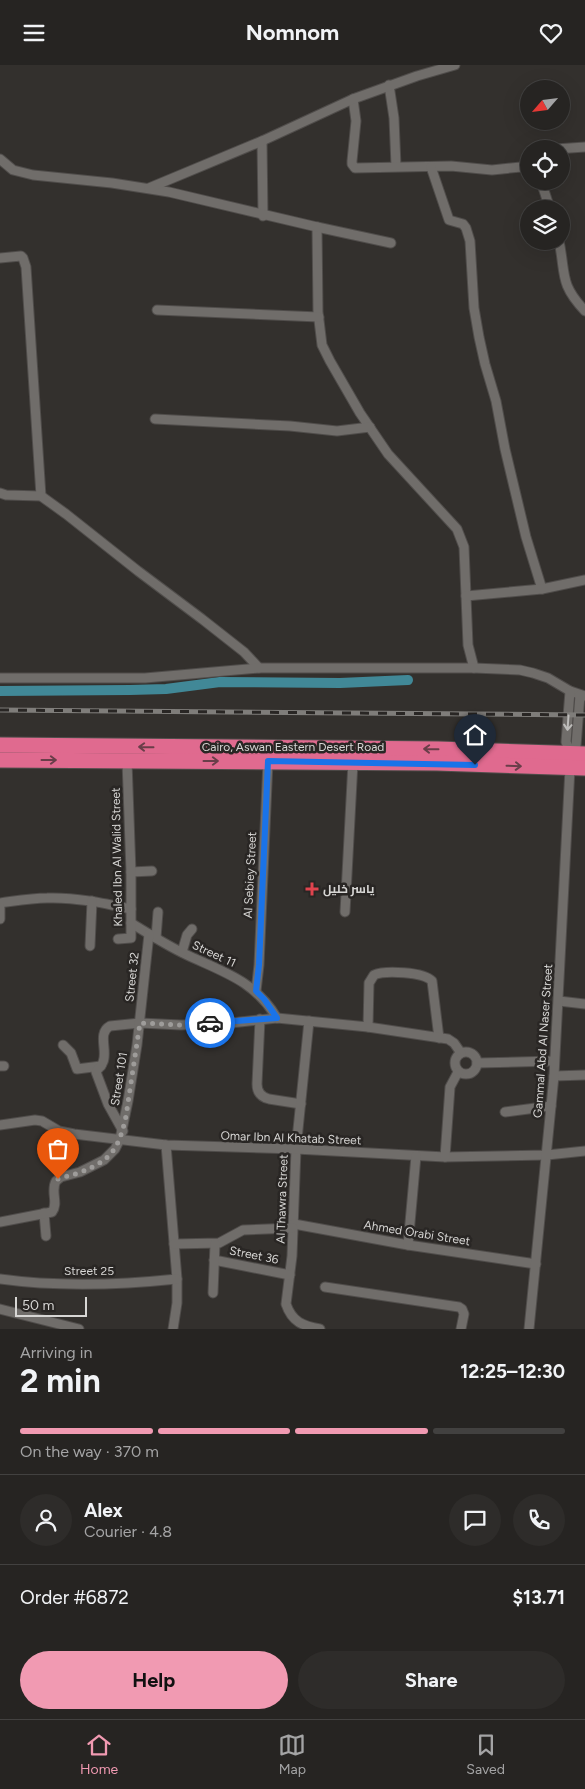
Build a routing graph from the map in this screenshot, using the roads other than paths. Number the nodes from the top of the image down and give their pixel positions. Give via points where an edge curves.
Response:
1 (456, 65) edge
2 (389, 85) junction
3 (353, 99) junction
4 (262, 141) junction
5 (585, 147) edge
6 (570, 148) edge
7 (0, 159) edge
8 (396, 166) junction
9 (431, 167) junction
10 (520, 167) edge
11 (4, 168) edge
12 (148, 188) junction
13 (263, 215) junction
14 (317, 227) junction
15 (391, 243) dead end
16 (561, 250) edge
17 (0, 258) edge
18 (157, 310) dead end
19 (585, 311) edge
20 (319, 317) junction
21 (155, 419) dead end
22 (370, 427) junction
23 (0, 493) edge
24 (41, 496) junction
25 (585, 580) edge
26 (542, 589) junction
27 (466, 596) junction
28 (258, 668) junction
29 (474, 668) junction
30 (0, 678) edge
31 (570, 691) junction
32 (583, 695) edge
33 (0, 745) edge
34 (0, 760) edge
35 (127, 761) junction
36 (268, 761) junction
37 (578, 761) edge
38 (353, 762) junction
39 (152, 871) dead end
40 (131, 872) junction
41 (92, 901) junction
42 (0, 903) edge
43 (0, 908) edge
44 (132, 909) junction
45 (158, 912) dead end
46 (345, 912) dead end
47 (0, 919) edge
48 (132, 923) junction
49 (192, 929) dead end
50 (152, 936) junction
51 (118, 939) dead end
52 (90, 946) dead end
53 (182, 952) junction
54 (256, 991) junction
55 (559, 1001) junction
56 (585, 1004) edge
57 (277, 1018) junction
58 (260, 1019) junction
59 (309, 1021) junction
60 (140, 1023) junction
61 (368, 1027) junction
62 (440, 1038) junction
63 (63, 1045) dead end
64 (461, 1053) junction
65 (554, 1061) junction
66 (477, 1063) junction
67 (101, 1066) junction
68 (458, 1072) junction
69 (585, 1075) edge
70 (554, 1076) junction
71 (301, 1104) junction
72 (552, 1106) junction
73 (505, 1112) dead end
74 (0, 1125) edge
75 (121, 1135) junction
76 (166, 1145) junction
77 (296, 1149) junction
78 (585, 1151) edge
79 (547, 1155) junction
80 (416, 1156) junction
81 (445, 1157) junction
82 (44, 1213) junction
83 (0, 1222) edge
84 (293, 1226) junction
85 (46, 1236) dead end
86 (174, 1244) junction
87 (215, 1244) junction
88 (408, 1245) junction
89 (214, 1259) junction
90 (536, 1264) junction
91 (290, 1275) junction
92 (0, 1279) edge
93 (177, 1279) junction
94 (325, 1287) dead end
95 (213, 1293) dead end
96 (0, 1309) edge
97 (44, 1319) junction
98 (41, 1329) edge
99 (79, 1329) edge
100 (173, 1329) edge
101 (320, 1329) edge
102 (462, 1329) edge
103 (530, 1329) edge

1 - 2 street
2 - 3 street
2 - 8 street
3 - 4 street
3 - 8 street via 356,121 353,166
4 - 12 street
4 - 13 street
5 - 6 street
7 - 11 street
8 - 9 street
9 - 10 street via 492,170
9 - 26 street via 449,220 463,224 470,241 479,337 522,520
11 - 12 street via 32,175
12 - 13 street
13 - 14 street
14 - 15 street
14 - 20 street
16 - 19 street via 566,285
17 - 24 street via 21,256 26,267
18 - 20 street
20 - 22 street via 326,355
21 - 22 street via 337,431
22 - 27 street via 388,454 457,529 464,547
23 - 24 street
24 - 28 street via 244,652
25 - 26 street
26 - 27 street
27 - 29 street via 468,645
28 - 29 street
28 - 30 street via 145,677
29 - 31 street via 533,673
31 - 32 street
31 -> 37 street, Gammal Abd Al Naser Street via 566,742
32 - 37 street, Gammal Abd Al Naser Street via 576,746
37 -> 33 highway, Cairo, Aswan Eastern Desert Road via 438,749
34 -> 35 highway, Cairo, Aswan Eastern Desert Road
35 -> 36 highway, Cairo, Aswan Eastern Desert Road
35 - 40 street, Khaled Ibn Al Walid Street
36 - 38 highway, Cairo, Aswan Eastern Desert Road
36 - 54 street, Al Sebiey Street
38 -> 37 highway, Cairo, Aswan Eastern Desert Road
37 - 55 street, Gammal Abd Al Naser Street
38 - 46 street
39 - 40 street
40 - 44 street, Khaled Ibn Al Walid Street
41 - 42 street via 46,898
41 - 44 street
41 - 52 street
43 - 47 street
44 - 48 street, Khaled Ibn Al Walid Street
45 - 50 street, Street 32
48 - 50 street, Street 11
48 - 51 street, Khaled Ibn Al Walid Street via 131,938
49 - 53 street
50 - 53 street, Street 11
50 - 60 street, Street 32
53 - 54 street, Street 11 via 232,975
54 - 57 street, Street 11
55 - 56 street
55 - 65 street, Gammal Abd Al Naser Street
57 - 58 street
57 - 59 street
58 - 60 street via 181,1025
58 - 71 street via 259,1092 265,1098
59 - 61 street
59 - 71 street, Al Thawra Street
60 - 67 street via 106,1028
60 - 75 street, Street 101
61 - 62 street
61 - 62 street via 369,983 374,975 418,974 428,976 432,981
62 - 64 street via 454,1043
63 - 67 street via 71,1053 77,1069
64 - 66 street via 472,1054
64 - 68 street via 454,1062
65 - 66 street
65 - 70 street, Gammal Abd Al Naser Street
66 - 68 street via 472,1073
67 - 75 street via 96,1072
68 - 81 street via 450,1087
69 - 70 street
70 - 72 street, Gammal Abd Al Naser Street
71 - 77 street, Al Thawra Street
72 - 73 street
72 - 79 street, Gammal Abd Al Naser Street
74 - 75 street, Omar Ibn Al Khatab Street via 35,1120 65,1132
75 - 76 street, Omar Ibn Al Khatab Street
75 - 82 street via 116,1149 104,1159 56,1181 53,1186 54,1209
76 - 77 street, Omar Ibn Al Khatab Street
76 - 86 street
77 - 80 street, Omar Ibn Al Khatab Street
77 - 84 street, Al Thawra Street
78 - 79 street, Omar Ibn Al Khatab Street
79 - 81 street, Omar Ibn Al Khatab Street
79 - 90 street, Gammal Abd Al Naser Street
80 - 81 street, Omar Ibn Al Khatab Street
80 - 88 street
82 - 83 street
82 - 85 street
84 - 87 street, Ahmed Orabi Street via 243,1229
84 - 88 street, Ahmed Orabi Street
84 - 91 street, Al Thawra Street
86 - 87 street
86 - 93 street
87 - 89 street
88 - 90 street, Ahmed Orabi Street
89 - 91 street, Street 36
89 - 95 street
90 - 103 street, Gammal Abd Al Naser Street
91 - 101 street, Al Thawra Street via 286,1297 288,1311 302,1326
92 - 93 street, Street 25 via 117,1284
93 - 100 street
94 - 102 street via 458,1307 464,1314
96 - 97 street
97 - 98 street
97 - 99 street

